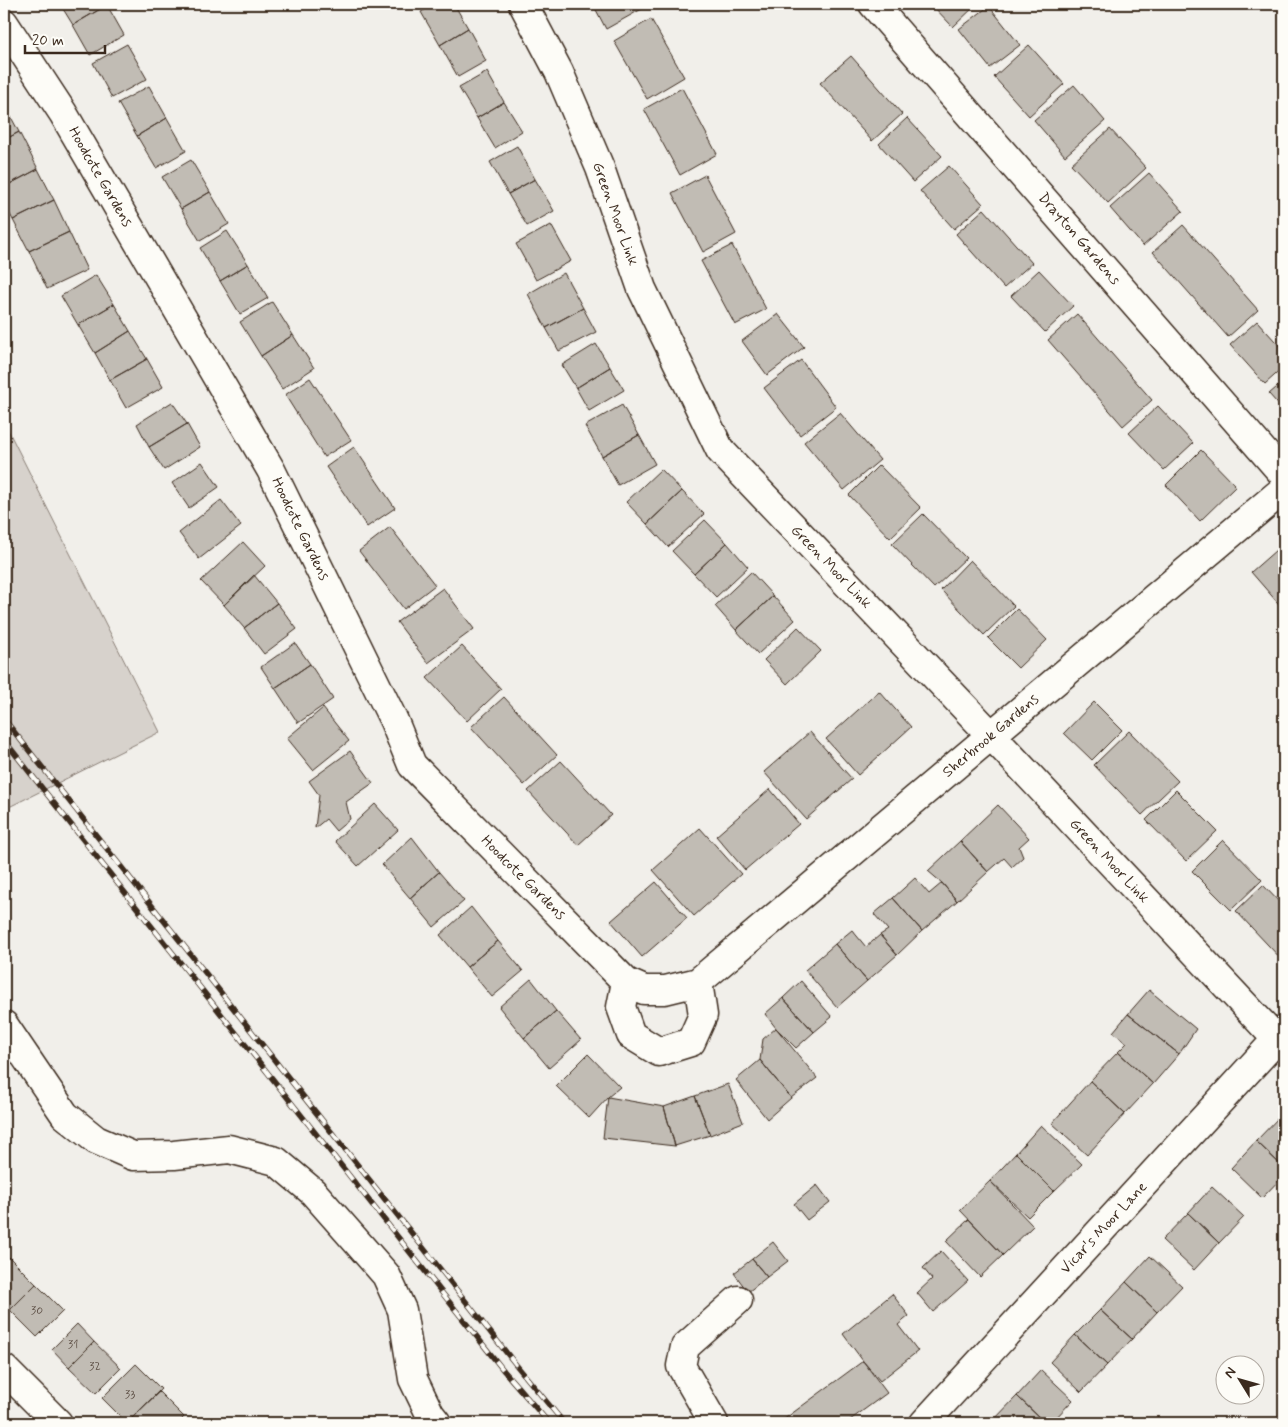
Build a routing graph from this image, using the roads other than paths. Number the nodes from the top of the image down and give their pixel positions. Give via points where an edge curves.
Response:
1 (523, 4) edge
2 (873, 4) edge
3 (4, 23) edge
4 (1284, 475) edge
5 (1284, 489) edge
6 (991, 735) junction
7 (698, 982) junction
8 (635, 986) junction
9 (4, 1025) edge
10 (1282, 1040) edge
11 (738, 1300) dead end
12 (4, 1369) edge
13 (58, 1423) edge
14 (437, 1423) edge
15 (714, 1423) edge
16 (924, 1423) edge

1 - 6 street, Green Moor Link via 559,72 596,160 642,289 720,450
2 - 4 street, Drayton Gardens
3 - 8 street, Hoodcote Gardens via 63,113 271,470 412,764
5 - 6 street, Sherbrook Gardens
6 - 7 street, Sherbrook Gardens
6 - 10 street, Green Moor Link
7 - 8 street, Sherbrook Gardens via 665,990
7 - 8 street via 703,1016 691,1042 659,1052 631,1035 621,1007
9 - 14 street via 65,1115 96,1140 132,1156 229,1150 276,1162 314,1192 386,1275 402,1310 413,1379
10 - 16 street, Vicar's Moor Lane
11 - 15 street via 685,1347 681,1366
12 - 13 street

